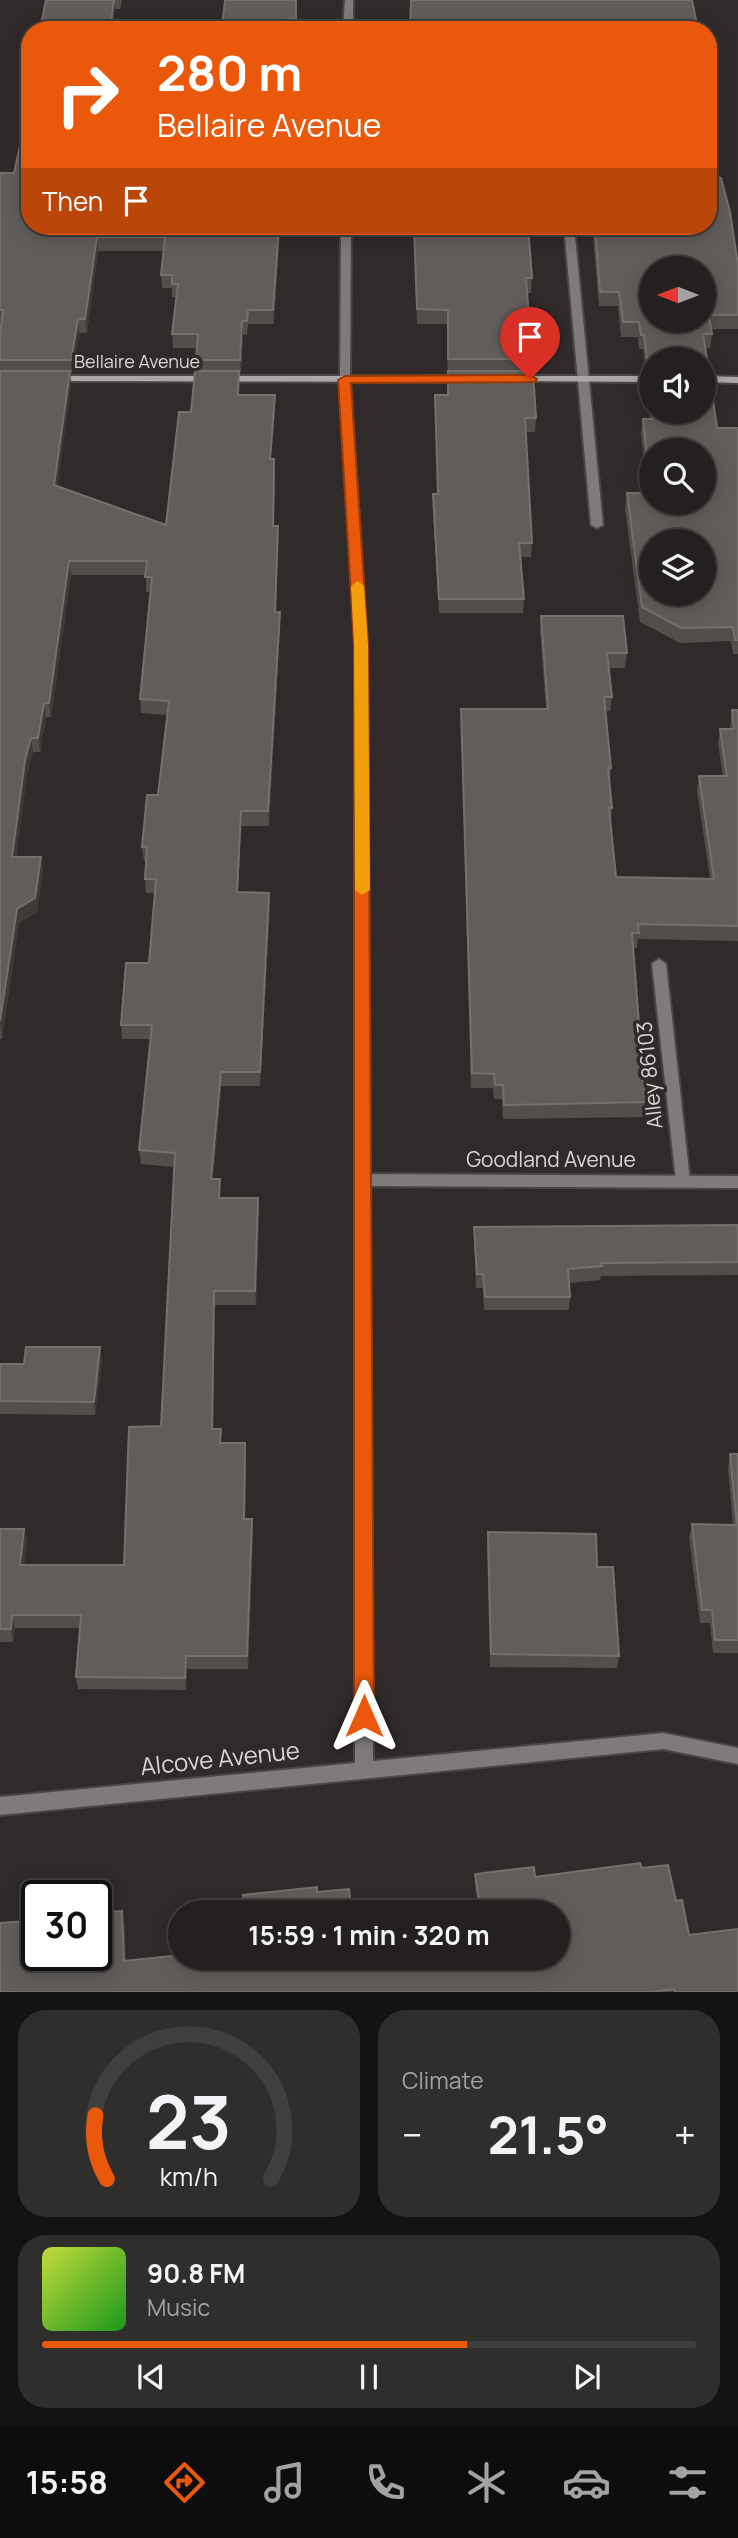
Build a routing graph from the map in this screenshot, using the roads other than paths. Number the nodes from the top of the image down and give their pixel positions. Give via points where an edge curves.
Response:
1 (349, 0) edge
2 (348, 21) edge
3 (346, 235) edge
4 (570, 235) edge
5 (41, 379) edge
6 (477, 379) edge
7 (504, 379) edge
8 (584, 379) junction
9 (639, 379) edge
10 (716, 379) edge
11 (345, 380) junction
12 (738, 380) edge
13 (597, 525) dead end
14 (659, 964) dead end
15 (364, 1180) junction
16 (683, 1181) junction
17 (738, 1182) edge
18 (737, 1756) edge
19 (364, 1769) junction
20 (0, 1806) edge

1 - 2 street
3 - 11 street
4 - 8 street
5 - 11 street, Bellaire Avenue
6 - 11 street, Bellaire Avenue
7 - 8 street
8 - 9 street
8 - 13 street
10 - 12 street
11 - 15 street via 361,644
14 - 16 street, Alley 86103
15 - 16 street, Goodland Avenue
15 - 19 street
16 - 17 street, Goodland Avenue
18 - 19 street, Alcove Avenue via 663,1741
19 - 20 street, Alcove Avenue

